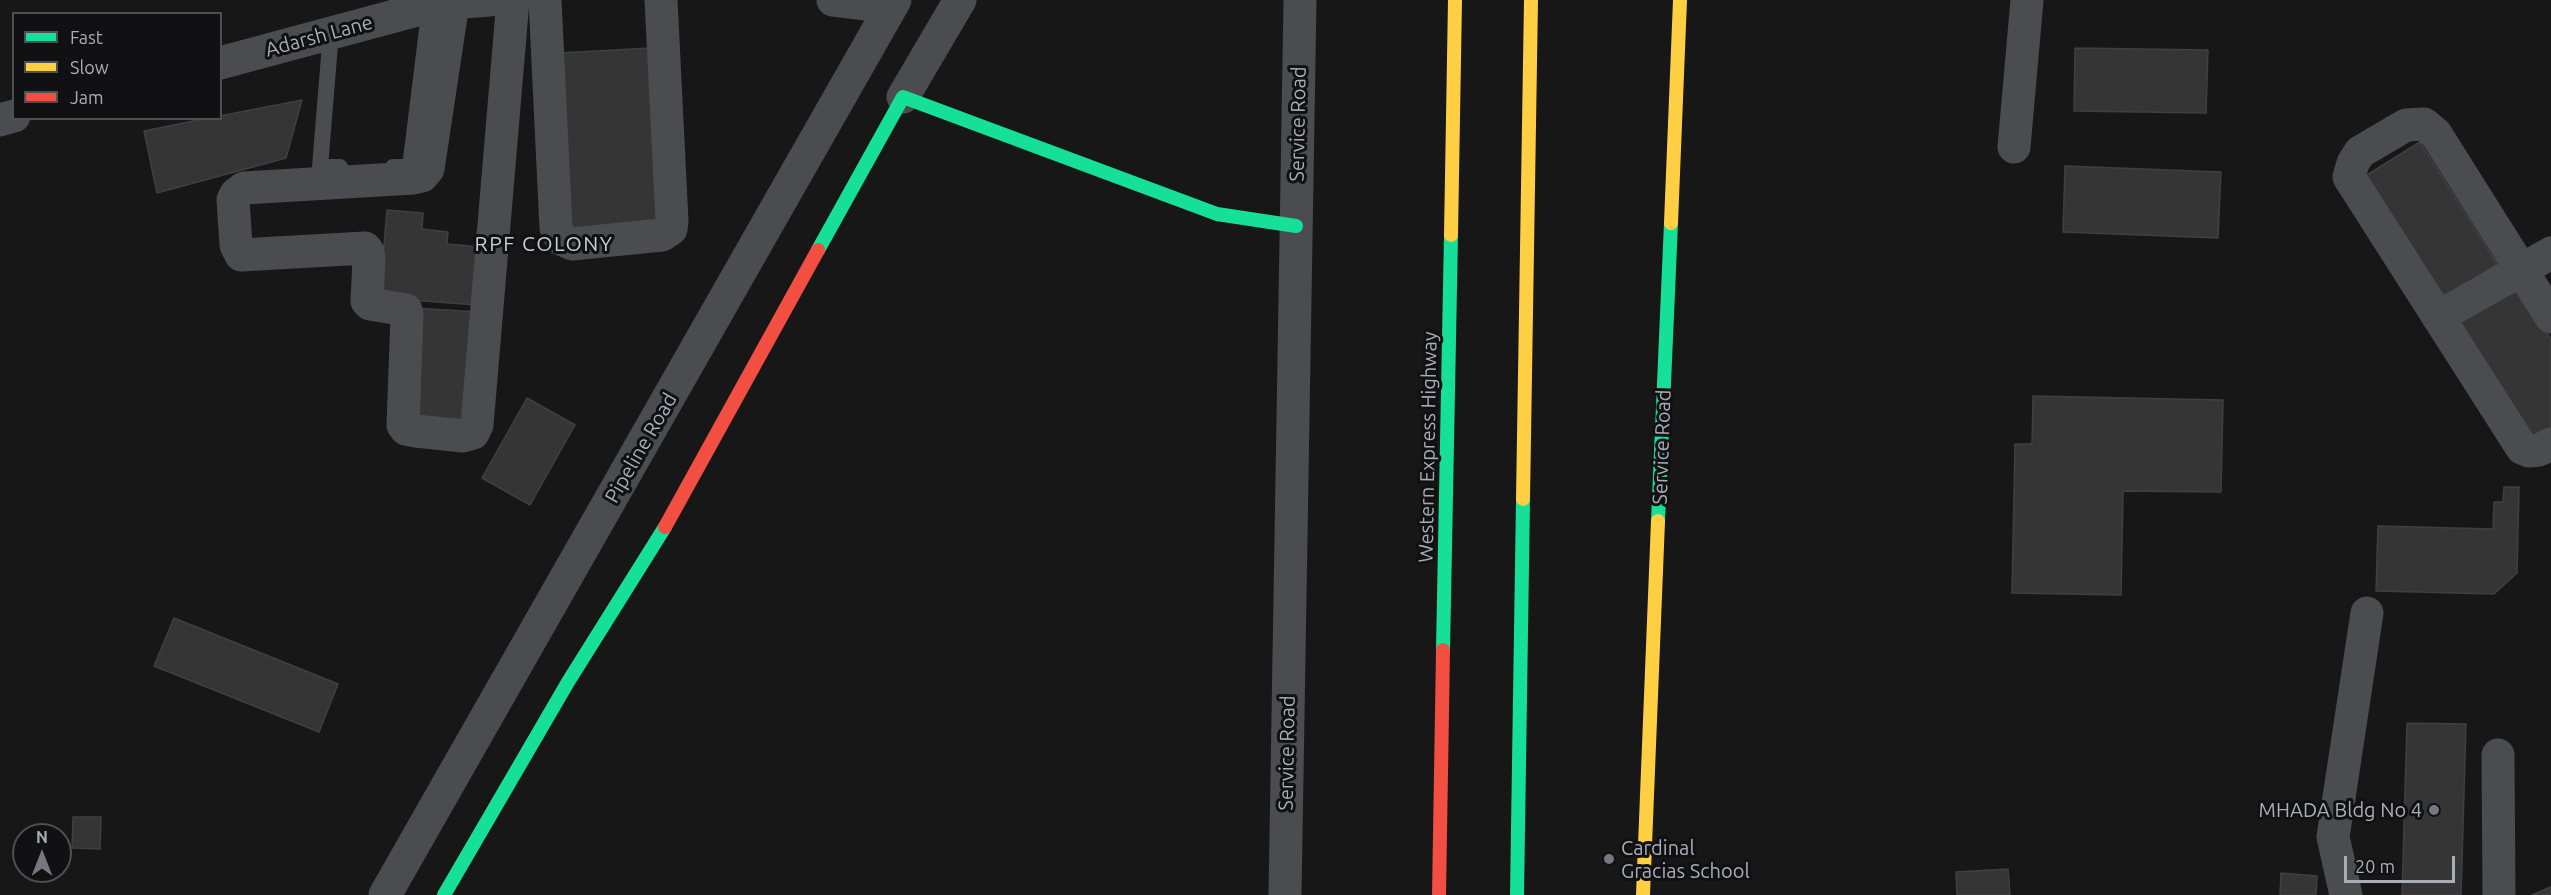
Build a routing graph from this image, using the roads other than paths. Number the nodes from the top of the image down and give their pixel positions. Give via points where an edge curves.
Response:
1 (489, 0) edge
2 (513, 0) edge
3 (545, 0) edge
4 (661, 0) edge
5 (833, 0) edge
6 (960, 0) edge
7 (1300, 0) edge
8 (1455, 0) edge
9 (1531, 0) edge
10 (1680, 0) edge
11 (2027, 0) edge
12 (442, 4) junction
13 (893, 4) edge
14 (332, 33) junction
15 (222, 62) edge
16 (903, 97) junction
17 (2014, 147) dead end
18 (1296, 226) junction
19 (2551, 253) edge
20 (2521, 270) junction
21 (2551, 316) edge
22 (2438, 317) junction
23 (2551, 444) edge
24 (2367, 613) dead end
25 (2498, 755) dead end
26 (385, 895) edge
27 (444, 895) edge
28 (1285, 895) edge
29 (1439, 895) edge
30 (1517, 895) edge
31 (1644, 895) edge
32 (2346, 895) edge
33 (2499, 895) edge

1 - 12 street, Adarsh Lane
2 - 12 street via 477,425 463,436 416,431 403,425 406,310 367,301 368,252 364,248 242,255 236,245 233,200 244,188 422,176 428,169
3 - 4 street via 556,228 561,239 572,244 662,235 670,229
5 - 13 street
6 - 16 street
7 - 18 street, Service Road
8 - 29 main road, Western Express Highway
9 - 30 main road
10 - 31 main road, Service Road
11 - 17 street
12 - 14 street, Adarsh Lane
12 - 14 lane via 410,167 320,167
13 - 26 street, Pipeline Road
14 - 15 street, Adarsh Lane
16 - 18 main road via 1217,214
16 - 27 main road via 654,547 568,682
18 - 28 street, Service Road
19 - 20 street
20 - 21 street
20 - 22 street
20 - 22 street via 2436,134 2424,124 2406,125 2360,152 2349,177
22 - 23 street via 2522,448 2539,450
24 - 32 street via 2333,837
25 - 33 street

